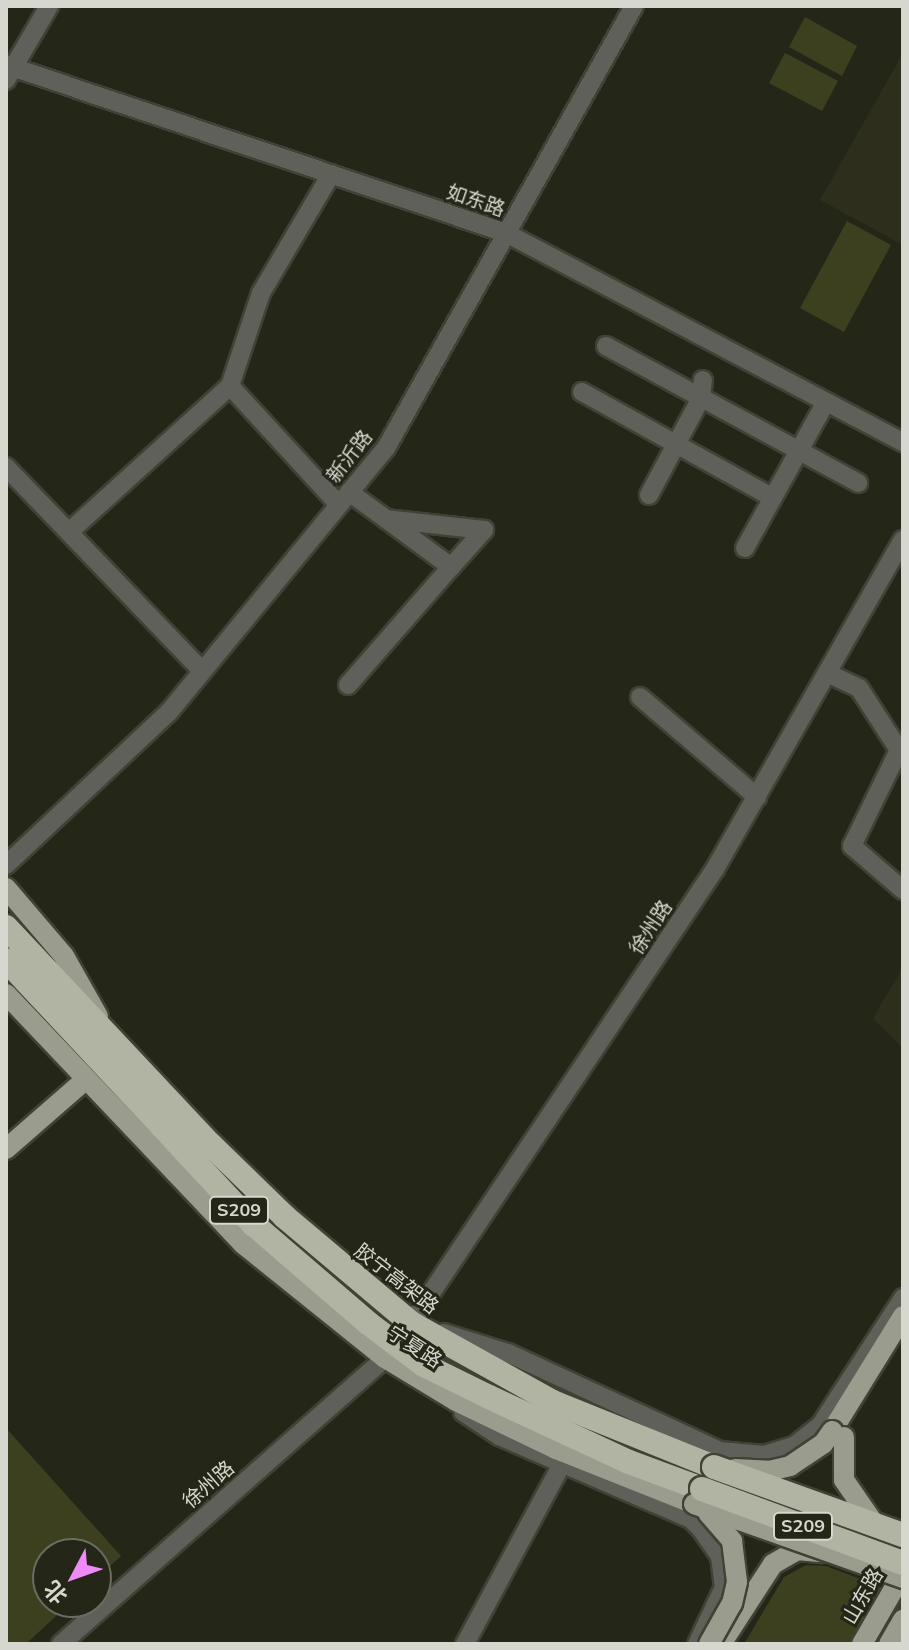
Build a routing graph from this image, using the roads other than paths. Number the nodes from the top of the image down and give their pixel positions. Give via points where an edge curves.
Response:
1 (49, 6) edge
2 (634, 6) edge
3 (8, 71) edge
4 (331, 174) junction
5 (506, 233) junction
6 (606, 346) dead end
7 (230, 386) junction
8 (702, 389) junction
9 (582, 392) dead end
10 (826, 402) junction
11 (903, 442) edge
12 (677, 444) junction
13 (799, 451) junction
14 (6, 467) edge
15 (858, 483) dead end
16 (649, 495) dead end
17 (344, 498) junction
18 (773, 498) junction
19 (386, 519) junction
20 (69, 532) junction
21 (903, 540) edge
22 (745, 548) dead end
23 (451, 567) junction
24 (202, 671) junction
25 (827, 673) junction
26 (348, 685) dead end
27 (640, 697) dead end
28 (757, 797) junction
29 (6, 865) edge
30 (6, 888) edge
31 (903, 890) edge
32 (6, 927) edge
33 (6, 960) edge
34 (6, 994) edge
35 (108, 1034) junction
36 (85, 1080) junction
37 (6, 1149) edge
38 (903, 1298) edge
39 (903, 1316) edge
40 (411, 1323) junction
41 (903, 1337) edge
42 (385, 1358) junction
43 (430, 1385) junction
44 (838, 1434) junction
45 (743, 1455) junction
46 (561, 1466) junction
47 (714, 1467) junction
48 (698, 1496) junction
49 (875, 1525) junction
50 (701, 1529) junction
51 (903, 1535) edge
52 (833, 1552) junction
53 (903, 1563) edge
54 (903, 1575) edge
55 (903, 1620) edge
56 (61, 1644) edge
57 (465, 1644) edge
58 (697, 1644) edge
59 (709, 1644) edge
60 (721, 1644) edge
61 (862, 1644) edge
62 (889, 1644) edge

1 - 3 street
2 - 5 street, 新沂路
3 - 4 street, 如东路
4 - 5 street, 如东路
4 - 7 street via 261,293
5 - 10 street, 如东路
5 - 17 street, 新沂路 via 386,448
6 - 8 street
7 - 17 street
7 - 20 street
8 - 12 street
8 - 13 street
9 - 12 street
10 - 11 street, 如东路
10 - 13 street
12 - 16 street
12 - 18 street
13 - 15 street
13 - 18 street
14 - 20 street
17 - 19 street
17 - 24 street, 新沂路
18 - 22 street
19 - 23 street
19 - 23 street via 484,530
20 - 24 street
21 - 25 street, 徐州路
23 - 26 street
24 - 29 street, 新沂路 via 169,712
25 - 28 street, 徐州路
25 - 31 street via 859,688 899,750 852,846
27 - 28 street
28 - 40 street, 徐州路 via 707,882
30 - 35 main road via 64,956
32 - 35 highway, 胶宁高架路 / S209
33 - 48 highway, S209 via 253,1224 368,1323 424,1365
34 - 36 main road, 宁夏路
35 - 40 highway, 胶宁高架路 / S209 via 285,1217
36 - 37 main road
36 - 42 main road, 宁夏路 via 243,1244
38 - 45 street via 820,1426 786,1449
39 - 44 main road
40 - 45 street via 508,1353 720,1451
40 - 47 highway, 胶宁高架路 / S209 via 553,1402
41 - 44 main road
42 - 43 main road, 宁夏路
42 - 56 street, 徐州路
43 - 46 street via 499,1436
43 - 48 main road, 宁夏路 via 556,1449
44 - 47 main road, bridge via 790,1466 769,1471
44 - 49 main road, bridge via 844,1480
45 - 50 street via 739,1496 723,1519
46 - 50 street via 691,1519
46 - 57 street
47 - 49 highway, 胶宁高架路 / S209, bridge
48 - 52 main road, 宁夏路, bridge
48 - 53 highway, S209, bridge
48 - 59 main road, bridge via 725,1527 736,1557 734,1596
49 - 51 highway, 胶宁高架路 / S209, bridge
50 - 58 street via 720,1556 724,1587
52 - 54 main road, 宁夏路, bridge
52 - 60 main road, bridge via 797,1550 773,1564
54 - 61 main road, 山东路
55 - 62 main road

